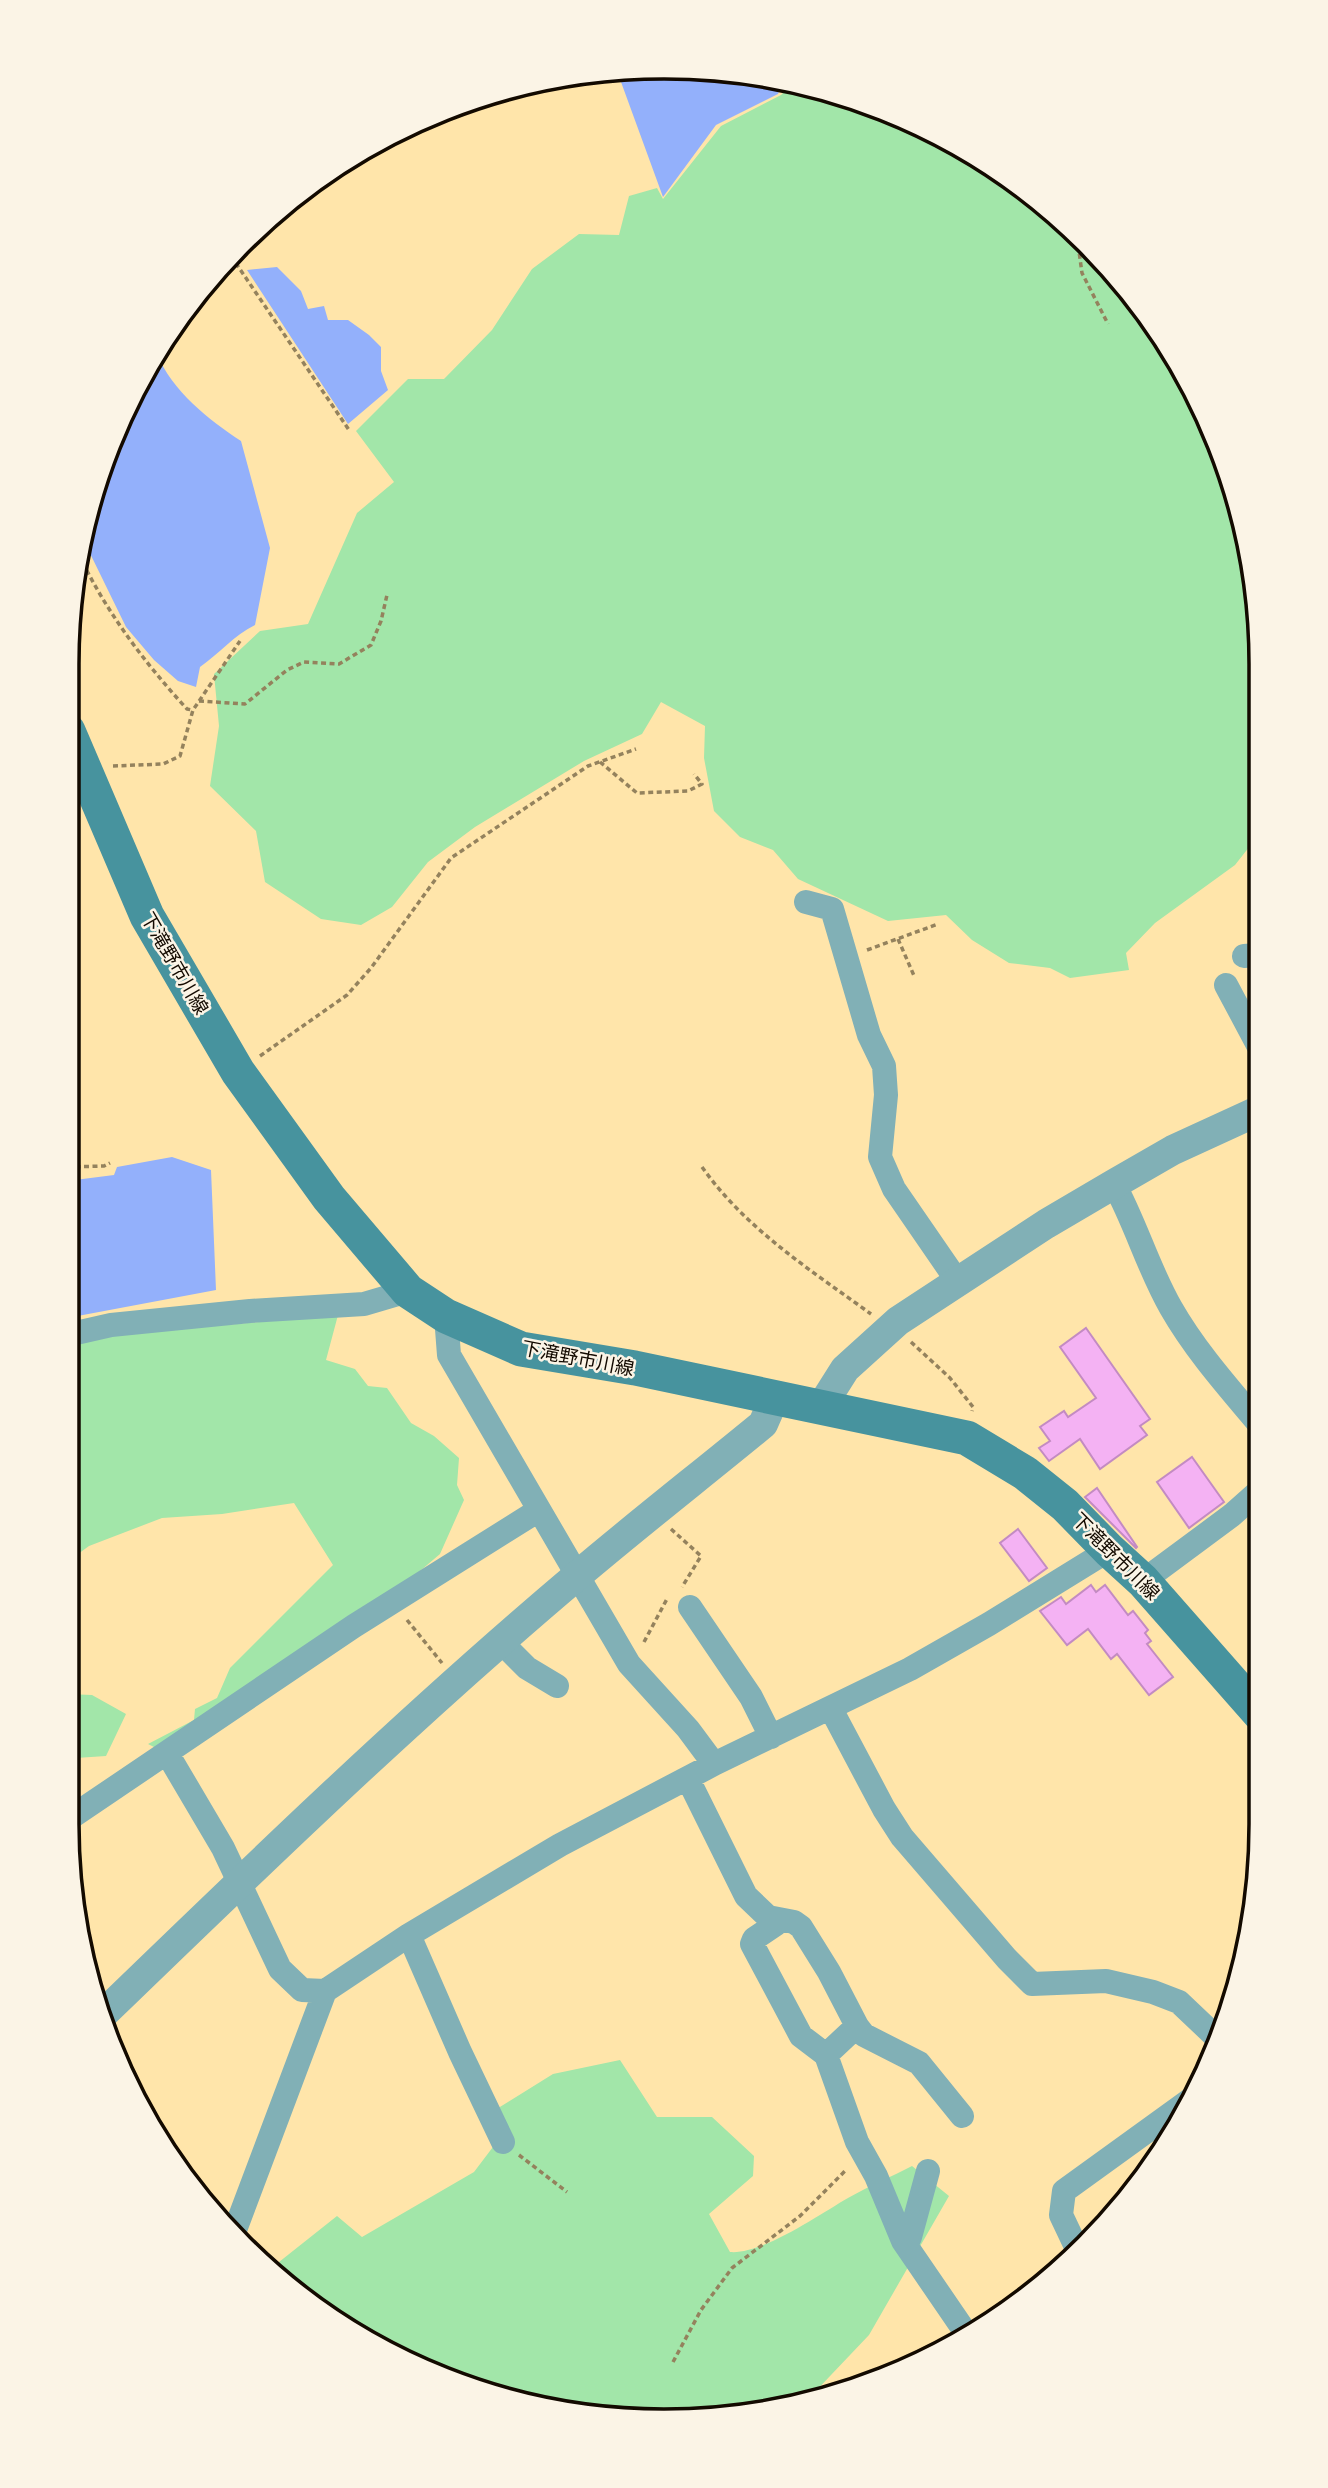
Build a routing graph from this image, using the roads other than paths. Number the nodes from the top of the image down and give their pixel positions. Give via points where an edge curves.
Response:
1 (79, 756) edge
2 (806, 902) dead end
3 (1226, 985) dead end
4 (1249, 1028) edge
5 (1249, 1115) edge
6 (1114, 1184) junction
7 (958, 1282) junction
8 (408, 1291) junction
9 (446, 1316) junction
10 (79, 1332) edge
11 (774, 1399) junction
12 (821, 1407) junction
13 (1249, 1412) edge
14 (1249, 1500) edge
15 (538, 1510) junction
16 (1109, 1550) junction
17 (578, 1575) junction
18 (1143, 1581) junction
19 (679, 1598) road end
20 (501, 1642) junction
21 (556, 1686) dead end
22 (1249, 1701) edge
23 (831, 1709) junction
24 (771, 1737) junction
25 (167, 1753) junction
26 (714, 1764) junction
27 (688, 1779) junction
28 (79, 1811) edge
29 (238, 1883) junction
30 (776, 1919) junction
31 (409, 1935) junction
32 (325, 1991) junction
33 (109, 2008) edge
34 (857, 2026) junction
35 (1211, 2032) edge
36 (826, 2055) junction
37 (1174, 2112) edge
38 (962, 2116) dead end
39 (503, 2142) road end
40 (928, 2171) dead end
41 (237, 2224) edge
42 (903, 2241) junction
43 (1074, 2242) edge
44 (962, 2328) edge

1 - 8 main road, 下滝野市川線 via 147,916 238,1072 329,1198
2 - 7 street via 832,909 869,1035 884,1066 880,1157 894,1189
3 - 4 street
5 - 6 street
6 - 7 street
6 - 13 street via 1176,1317 1209,1366
7 - 12 street via 889,1328 845,1369
8 - 9 main road, 下滝野市川線
8 - 10 street via 364,1304 139,1322
9 - 11 main road, 下滝野市川線 via 521,1349
9 - 15 street via 449,1355
11 - 12 main road, 下滝野市川線
11 - 17 street via 763,1424
12 - 16 main road, 下滝野市川線 via 967,1438 1025,1473
14 - 18 street
15 - 17 street
15 - 25 street
16 - 18 main road, 下滝野市川線
16 - 23 street via 966,1637
17 - 20 street
17 - 26 street via 631,1665
18 - 22 main road, 下滝野市川線
19 - 24 street via 751,1697
20 - 21 street via 527,1668
20 - 29 street
23 - 24 street
23 - 35 street via 902,1837 1032,1984 1106,1981 1153,1992 1178,2002
24 - 26 street
25 - 28 street
25 - 29 street via 223,1848
26 - 27 street
27 - 30 street via 746,1896
27 - 31 street via 560,1845
29 - 32 street via 280,1969 302,1990
29 - 33 street
30 - 34 street via 794,1922 808,1936
30 - 36 street via 752,1944 802,2036
31 - 32 street
31 - 39 street
32 - 41 street
34 - 36 street
34 - 38 street via 864,2035 919,2063
36 - 42 street
37 - 43 street via 1064,2191 1061,2215
40 - 42 street via 910,2237
42 - 44 street

